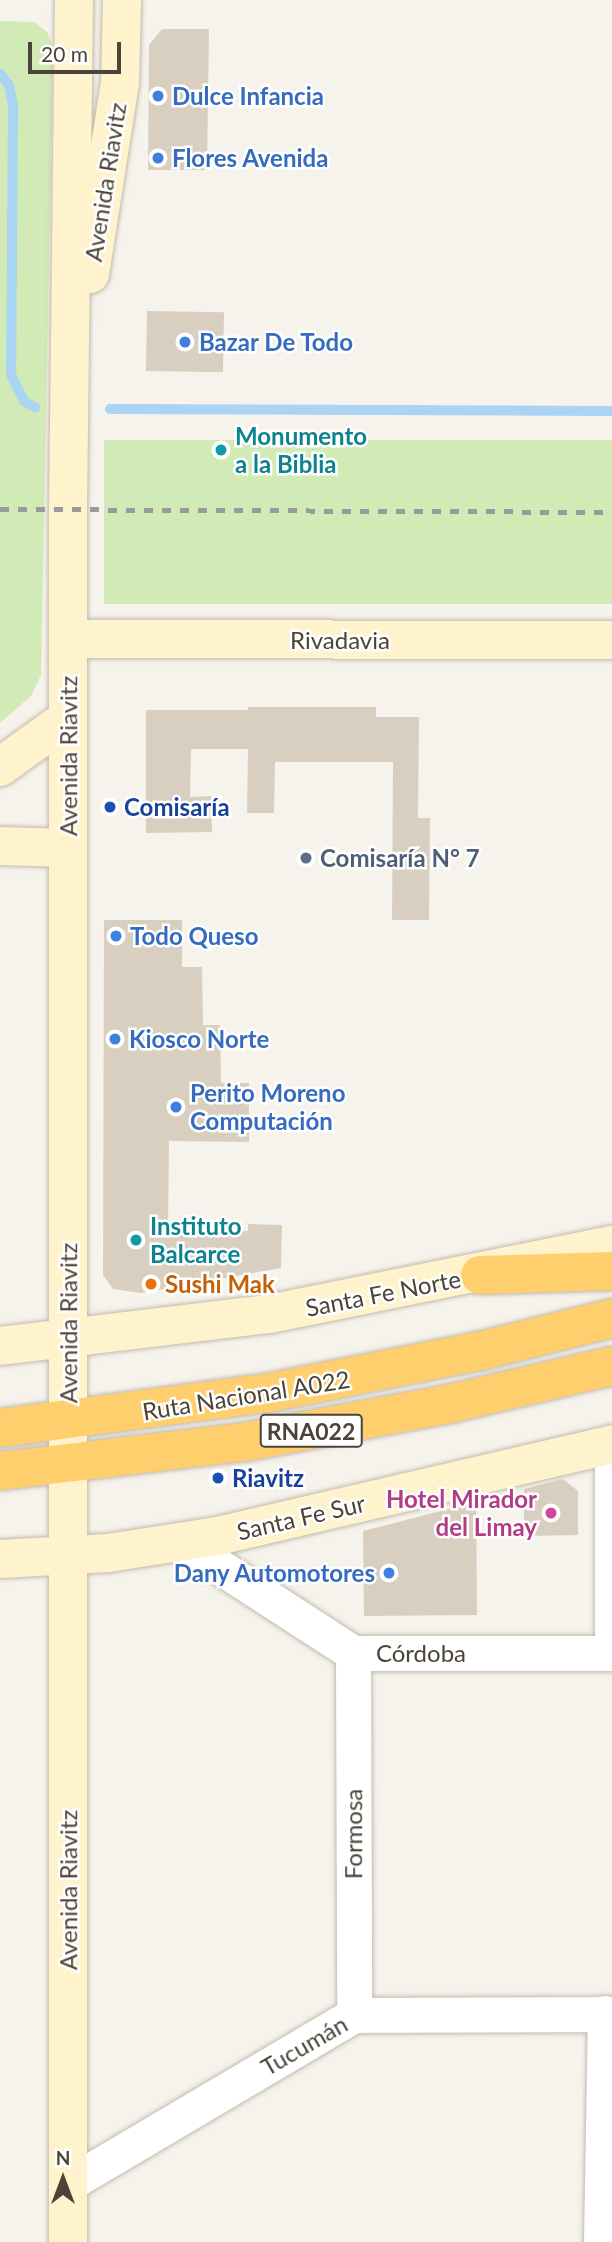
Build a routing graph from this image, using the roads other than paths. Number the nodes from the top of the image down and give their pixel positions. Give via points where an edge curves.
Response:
1 (74, 0) edge
2 (122, 0) edge
3 (69, 404) junction
4 (68, 639) junction
5 (612, 640) edge
6 (68, 718) junction
7 (0, 767) edge
8 (0, 822) edge
9 (35, 847) edge
10 (612, 1245) edge
11 (612, 1271) edge
12 (480, 1275) junction
13 (612, 1318) edge
14 (68, 1339) junction
15 (0, 1346) edge
16 (612, 1366) edge
17 (68, 1422) junction
18 (0, 1428) edge
19 (612, 1445) edge
20 (68, 1464) junction
21 (0, 1471) edge
22 (250, 1529) junction
23 (183, 1543) junction
24 (68, 1557) junction
25 (0, 1559) edge
26 (251, 1585) junction
27 (353, 1653) junction
28 (612, 1653) edge
29 (608, 2014) edge
30 (354, 2015) junction
31 (68, 2184) junction
32 (68, 2242) edge
33 (600, 2242) edge

1 - 3 main road, Avenida Riavitz
2 - 3 main road, Avenida Riavitz via 116,114
3 - 4 main road, Avenida Riavitz
4 - 5 main road, Rivadavia
4 - 6 main road, Avenida Riavitz
6 - 7 main road
6 - 9 main road, Avenida Riavitz
8 - 9 main road
9 - 14 main road, Avenida Riavitz
10 - 12 main road, Santa Fe Norte
11 - 12 highway
12 - 14 main road, Santa Fe Norte via 269,1314
13 - 17 highway, Ruta Nacional A022 / RNA022 via 372,1374
14 - 15 main road, Santa Fe Norte
14 - 17 main road, Avenida Riavitz
16 - 20 highway, Ruta Nacional A022 / RNA022 via 311,1431
17 - 18 highway, Ruta Nacional A022 / RNA022
17 - 20 main road, Avenida Riavitz
19 - 22 main road, Santa Fe Sur
19 - 28 street
20 - 21 highway, Ruta Nacional A022 / RNA022
20 - 24 main road, Avenida Riavitz
22 - 23 main road, Santa Fe Sur
22 - 26 street via 240,1552
23 - 24 main road, Santa Fe Sur
23 - 26 street, Córdoba
24 - 25 main road, Santa Fe Sur
24 - 31 main road, Avenida Riavitz
26 - 27 street, Córdoba
27 - 28 street, Córdoba
27 - 30 street, Formosa
29 - 30 street, Tucumán
29 - 33 street
30 - 31 street, Tucumán
31 - 32 main road, Avenida Riavitz

